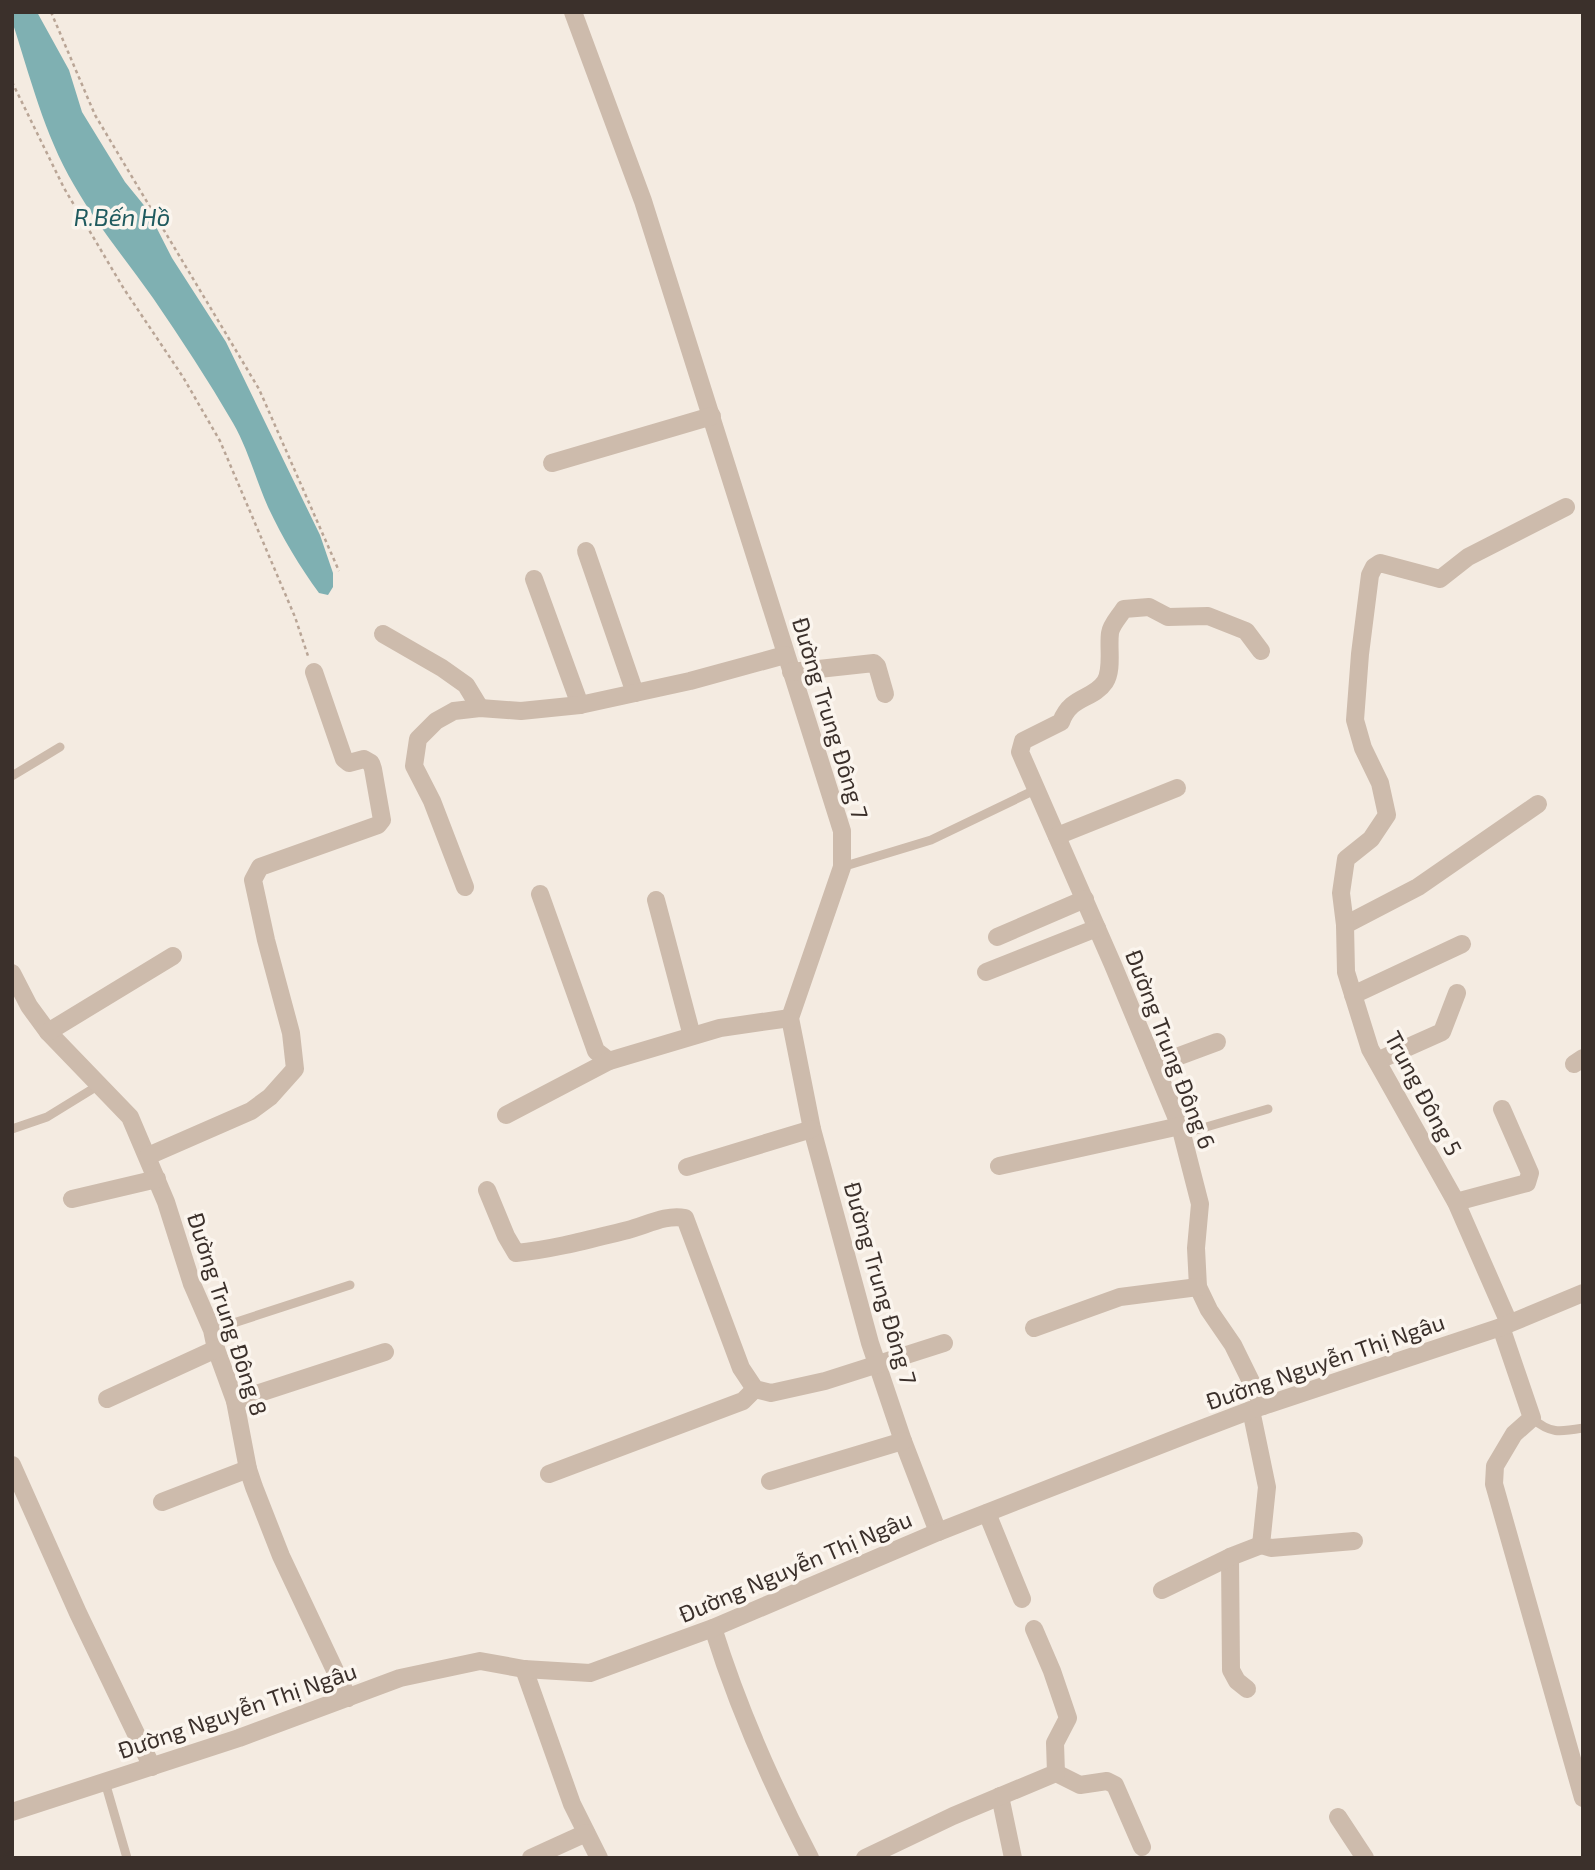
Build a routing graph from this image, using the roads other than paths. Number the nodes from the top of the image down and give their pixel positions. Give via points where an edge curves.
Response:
1 (573, 12) edge
2 (712, 416) junction
3 (552, 463) dead end
4 (1566, 507) dead end
5 (586, 551) dead end
6 (534, 579) dead end
7 (383, 634) dead end
8 (1261, 651) dead end
9 (788, 664) junction
10 (314, 672) road end
11 (635, 693) junction
12 (885, 694) dead end
13 (580, 705) junction
14 (480, 708) junction
15 (61, 747) dead end
16 (12, 776) edge
17 (1177, 788) dead end
18 (1037, 789) junction
19 (1538, 804) dead end
20 (1057, 836) junction
21 (842, 867) junction
22 (465, 887) dead end
23 (540, 894) dead end
24 (656, 900) dead end
25 (1085, 900) junction
26 (1345, 925) junction
27 (1097, 929) junction
28 (997, 937) dead end
29 (1462, 944) dead end
30 (173, 956) dead end
31 (986, 972) dead end
32 (12, 973) edge
33 (1457, 993) dead end
34 (1353, 995) junction
35 (790, 1018) junction
36 (48, 1032) junction
37 (692, 1036) junction
38 (1217, 1042) dead end
39 (609, 1061) junction
40 (1377, 1061) junction
41 (1155, 1065) junction
42 (99, 1085) junction
43 (1268, 1109) dead end
44 (1502, 1109) dead end
45 (506, 1115) dead end
46 (12, 1129) edge
47 (812, 1129) junction
48 (1181, 1130) junction
49 (148, 1156) junction
50 (999, 1166) dead end
51 (687, 1167) dead end
52 (157, 1179) junction
53 (487, 1189) dead end
54 (72, 1199) dead end
55 (1456, 1202) junction
56 (349, 1285) dead end
57 (1198, 1287) junction
58 (1583, 1293) edge
59 (1505, 1325) junction
60 (1034, 1328) dead end
61 (212, 1330) junction
62 (944, 1343) dead end
63 (216, 1349) junction
64 (385, 1352) dead end
65 (877, 1363) junction
66 (755, 1389) junction
67 (107, 1399) dead end
68 (235, 1401) junction
69 (1257, 1408) junction
70 (1532, 1418) junction
71 (1583, 1428) edge
72 (902, 1441) junction
73 (12, 1465) edge
74 (248, 1469) junction
75 (550, 1474) dead end
76 (771, 1481) dead end
77 (162, 1502) dead end
78 (987, 1513) junction
79 (937, 1532) junction
80 (1354, 1541) dead end
81 (1262, 1545) junction
82 (1230, 1557) junction
83 (1161, 1590) dead end
84 (1023, 1599) dead end
85 (713, 1628) junction
86 (1034, 1629) dead end
87 (524, 1669) junction
88 (1247, 1689) dead end
89 (348, 1698) junction
90 (152, 1767) junction
91 (1056, 1773) junction
92 (105, 1782) junction
93 (1000, 1796) junction
94 (1583, 1797) edge
95 (12, 1811) edge
96 (1338, 1817) dead end
97 (586, 1833) junction
98 (1142, 1847) dead end
99 (127, 1858) edge
100 (531, 1858) edge
101 (599, 1858) edge
102 (810, 1858) edge
103 (865, 1858) edge
104 (1013, 1858) edge
105 (1365, 1858) edge

1 - 2 street, Đường Trung Đông 7 via 643,201
2 - 3 street
2 - 9 street, Đường Trung Đông 7
4 - 26 street, Trung Đông 5 via 1468,557 1440,579 1380,563 1374,567 1355,720 1380,783 1387,815 1371,839 1346,859 1341,893
5 - 11 street
6 - 13 street
7 - 14 street via 466,685
8 - 18 street, Đường Trung Đông 6 via 1246,631 1208,616 1168,617 1149,607 1124,609 1110,630 1107,680 1065,710 1061,722 1023,741 1020,752
9 - 11 street
9 - 12 street via 874,663
9 - 21 street, Đường Trung Đông 7 via 842,831
10 - 49 street via 344,759 349,763 364,759 373,769 382,820 260,867 255,873 295,1069 251,1111
11 - 13 street
13 - 14 street via 521,711
14 - 22 street via 454,711 436,722 418,739 414,766
15 - 16 lane
17 - 20 street
18 - 20 street, Đường Trung Đông 6
18 - 21 lane via 931,839
19 - 26 street via 1418,887
20 - 25 street, Đường Trung Đông 6
21 - 35 street, Đường Trung Đông 7
23 - 39 street via 596,1051
24 - 37 street
25 - 27 street, Đường Trung Đông 6
25 - 28 street
26 - 34 street, Trung Đông 5 via 1346,972
27 - 31 street
27 - 41 street, Đường Trung Đông 6
29 - 34 street
30 - 36 street
32 - 36 street, Đường Trung Đông 8
33 - 40 street via 1442,1032
34 - 40 street, Trung Đông 5
35 - 37 street
35 - 47 street, Đường Trung Đông 7
36 - 42 street, Đường Trung Đông 8
37 - 39 street
38 - 41 street
39 - 45 street
40 - 55 street, Trung Đông 5
41 - 48 street, Đường Trung Đông 6
42 - 46 lane via 47,1117
42 - 49 street, Đường Trung Đông 8 via 130,1117
43 - 48 lane
44 - 55 street via 1530,1173 1527,1182
47 - 51 street
47 - 65 street, Đường Trung Đông 7
48 - 50 street
48 - 57 street, Đường Trung Đông 6 via 1200,1204
49 - 52 street, Đường Trung Đông 8
52 - 54 street
52 - 61 street, Đường Trung Đông 8
53 - 66 street via 516,1253 561,1247 674,1216 685,1218 741,1368
55 - 59 street, Trung Đông 5
56 - 61 lane
57 - 60 street via 1121,1297
57 - 69 street, Đường Trung Đông 6 via 1233,1345
58 - 59 street, Đường Nguyễn Thị Ngâu
59 - 69 street, Đường Nguyễn Thị Ngâu
59 - 70 street, Trung Đông 5
61 - 63 street, Đường Trung Đông 8
62 - 65 street
63 - 67 street
63 - 68 street, Đường Trung Đông 8
64 - 68 street
65 - 66 street via 771,1393
65 - 72 street, Đường Trung Đông 7
66 - 75 street via 743,1401
68 - 74 street, Đường Trung Đông 8
69 - 78 street, Đường Nguyễn Thị Ngâu
69 - 81 street, Đường Trung Đông 6 via 1267,1487
70 - 71 lane via 1544,1429
70 - 94 street via 1514,1434 1495,1466 1494,1484
72 - 76 street
72 - 79 street, Đường Trung Đông 7
73 - 90 street
74 - 77 street
74 - 89 street, Đường Trung Đông 8 via 281,1556
78 - 79 street, Đường Nguyễn Thị Ngâu
78 - 84 street
79 - 85 street, Đường Nguyễn Thị Ngâu
80 - 81 street
81 - 82 street
82 - 83 street
82 - 88 street via 1231,1670
85 - 87 street, Đường Nguyễn Thị Ngâu via 590,1673
85 - 102 street via 762,1761
86 - 91 street via 1068,1718 1055,1744
87 - 89 street, Đường Nguyễn Thị Ngâu via 480,1661 400,1678
87 - 97 street
89 - 90 street, Đường Nguyễn Thị Ngâu
90 - 92 street, Đường Nguyễn Thị Ngâu
91 - 93 street
91 - 98 street via 1080,1785 1107,1781 1115,1785
92 - 95 street, Đường Nguyễn Thị Ngâu
92 - 99 lane
93 - 103 street
93 - 104 street
96 - 105 street
97 - 100 street
97 - 101 street

